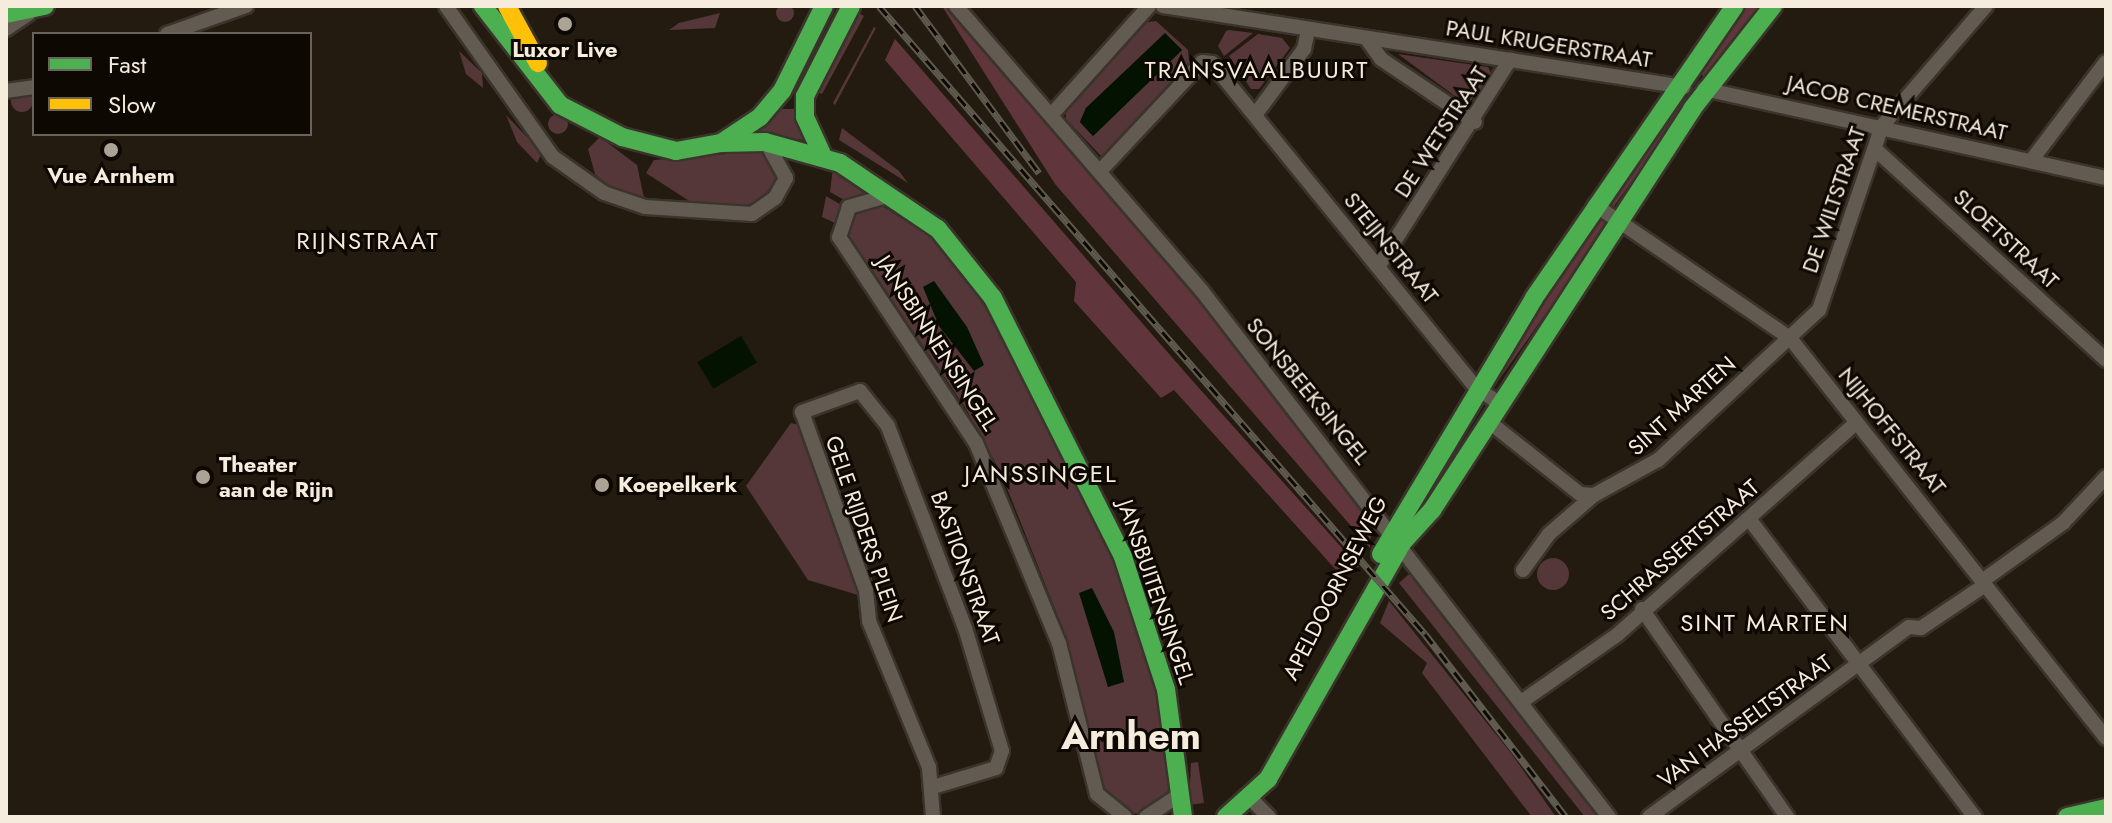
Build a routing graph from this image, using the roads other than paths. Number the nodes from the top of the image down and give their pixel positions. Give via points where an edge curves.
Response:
1 (246, 6) edge
2 (446, 6) edge
3 (483, 6) edge
4 (507, 6) edge
5 (824, 6) edge
6 (851, 6) edge
7 (956, 6) edge
8 (1149, 6) edge
9 (1163, 6) edge
10 (1735, 6) edge
11 (1773, 6) edge
12 (1986, 6) edge
13 (42, 7) edge
14 (1228, 12) edge
15 (6, 14) edge
16 (6, 29) edge
17 (1308, 30) junction
18 (173, 32) edge
19 (1366, 38) junction
20 (1510, 60) junction
21 (2106, 62) edge
22 (1678, 86) junction
23 (32, 87) edge
24 (8, 90) edge
25 (1708, 90) junction
26 (1053, 113) junction
27 (1255, 115) junction
28 (576, 116) junction
29 (1475, 122) junction
30 (1882, 126) junction
31 (765, 142) junction
32 (721, 143) junction
33 (814, 146) junction
34 (1876, 150) junction
35 (2031, 161) junction
36 (1102, 169) junction
37 (2106, 178) edge
38 (895, 196) junction
39 (1595, 205) junction
40 (1618, 220) junction
41 (1378, 267) junction
42 (1790, 338) junction
43 (2106, 360) edge
44 (1476, 388) junction
45 (1499, 403) junction
46 (802, 412) joint
47 (1488, 421) junction
48 (1856, 423) junction
49 (2106, 464) edge
50 (2106, 477) edge
51 (1594, 495) junction
52 (1750, 520) junction
53 (2047, 534) junction
54 (1397, 538) junction
55 (1523, 570) dead end
56 (1984, 583) junction
57 (1642, 609) junction
58 (1860, 665) junction
59 (1524, 700) junction
60 (2106, 738) edge
61 (1741, 751) junction
62 (933, 787) junction
63 (1181, 794) junction
64 (2106, 808) edge
65 (1238, 810) edge
66 (933, 817) edge
67 (1125, 817) edge
68 (1146, 817) edge
69 (1183, 817) edge
70 (1269, 817) edge
71 (1609, 817) edge
72 (1649, 817) edge
73 (1787, 817) edge
74 (1975, 817) edge
75 (2067, 817) edge

1 - 18 street
2 - 31 street via 553,157 604,193 645,207 752,214 775,198 786,178
3 - 28 main road via 531,76
4 - 28 main road
5 - 32 main road via 773,104
6 - 33 main road via 805,96
7 - 26 street, SONSBEEKSINGEL
8 - 26 street
9 - 14 street, PAUL KRUGERSTRAAT
10 - 22 main road, APELDOORNSEWEG
11 - 25 main road, APELDOORNSEWEG
12 - 30 street, DE WILTSTRAAT
13 - 15 main road
13 - 16 street
14 - 17 street, PAUL KRUGERSTRAAT
17 - 19 street, PAUL KRUGERSTRAAT
17 - 27 street via 1304,49
19 - 20 street, PAUL KRUGERSTRAAT
19 - 29 street via 1381,59
20 - 22 street, PAUL KRUGERSTRAAT
20 - 29 street, DE WETSTRAAT
21 - 35 street
22 - 25 street, JACOB CREMERSTRAAT
22 - 39 main road, APELDOORNSEWEG
23 - 24 street
25 - 30 street, JACOB CREMERSTRAAT
25 - 40 main road, APELDOORNSEWEG
26 - 36 street, SONSBEEKSINGEL
27 - 36 street, STEIJNSTRAAT via 1217,66 1202,62
27 - 41 street, STEIJNSTRAAT
28 - 32 main road via 676,151
29 - 41 street, DE WETSTRAAT
30 - 34 street, DE WILTSTRAAT
30 - 35 street, JACOB CREMERSTRAAT
31 - 32 main road
31 - 33 main road
33 - 38 main road, JANSBUITENSINGEL
34 - 42 street, DE WILTSTRAAT via 1819,310
34 - 43 street, SLOETSTRAAT
35 - 37 street, JACOB CREMERSTRAAT
36 - 54 street, SONSBEEKSINGEL
38 - 63 main road, JANSBUITENSINGEL via 938,229 993,298 1077,453 1159,663
38 - 67 street, JANSBINNENSINGEL via 853,203 839,237 938,378 997,485 1075,692 1097,794
39 - 40 street, NIJHOFFSTRAAT
39 - 44 main road, APELDOORNSEWEG
40 - 42 street, NIJHOFFSTRAAT
40 - 45 main road, APELDOORNSEWEG
41 - 44 street, STEIJNSTRAAT
42 - 48 street, NIJHOFFSTRAAT
42 - 51 street, SINT MARTEN via 1658,460
44 - 45 street, STEIJNSTRAAT
44 - 54 main road, APELDOORNSEWEG
45 - 47 main road, APELDOORNSEWEG
46 - 62 street, GELE RIJDERS PLEIN
46 - 62 street, BASTIONSTRAAT via 860,391 877,406 965,628 1002,751 996,768
47 - 51 street via 1561,480
47 - 54 main road, APELDOORNSEWEG via 1432,510
48 - 52 street, SCHRASSERTSTRAAT via 1781,483
48 - 56 street, NIJHOFFSTRAAT
49 - 53 street
50 - 53 street
51 - 55 street, SINT MARTEN via 1549,534
52 - 57 street, SCHRASSERTSTRAAT
52 - 58 street
53 - 56 street, VAN HASSELTSTRAAT
54 - 59 street, SONSBEEKSINGEL
54 - 65 main road, APELDOORNSEWEG via 1299,720
56 - 58 street, VAN HASSELTSTRAAT
56 - 60 street, NIJHOFFSTRAAT
57 - 59 street, SCHRASSERTSTRAAT via 1594,653 1571,661
57 - 61 street
58 - 61 street, VAN HASSELTSTRAAT
58 - 74 street
59 - 71 street, SONSBEEKSINGEL
61 - 72 street, VAN HASSELTSTRAAT
61 - 73 street
62 - 66 street, GELE RIJDERS PLEIN
63 - 68 street
63 - 69 main road, JANSBUITENSINGEL
64 - 75 main road
65 - 70 street

